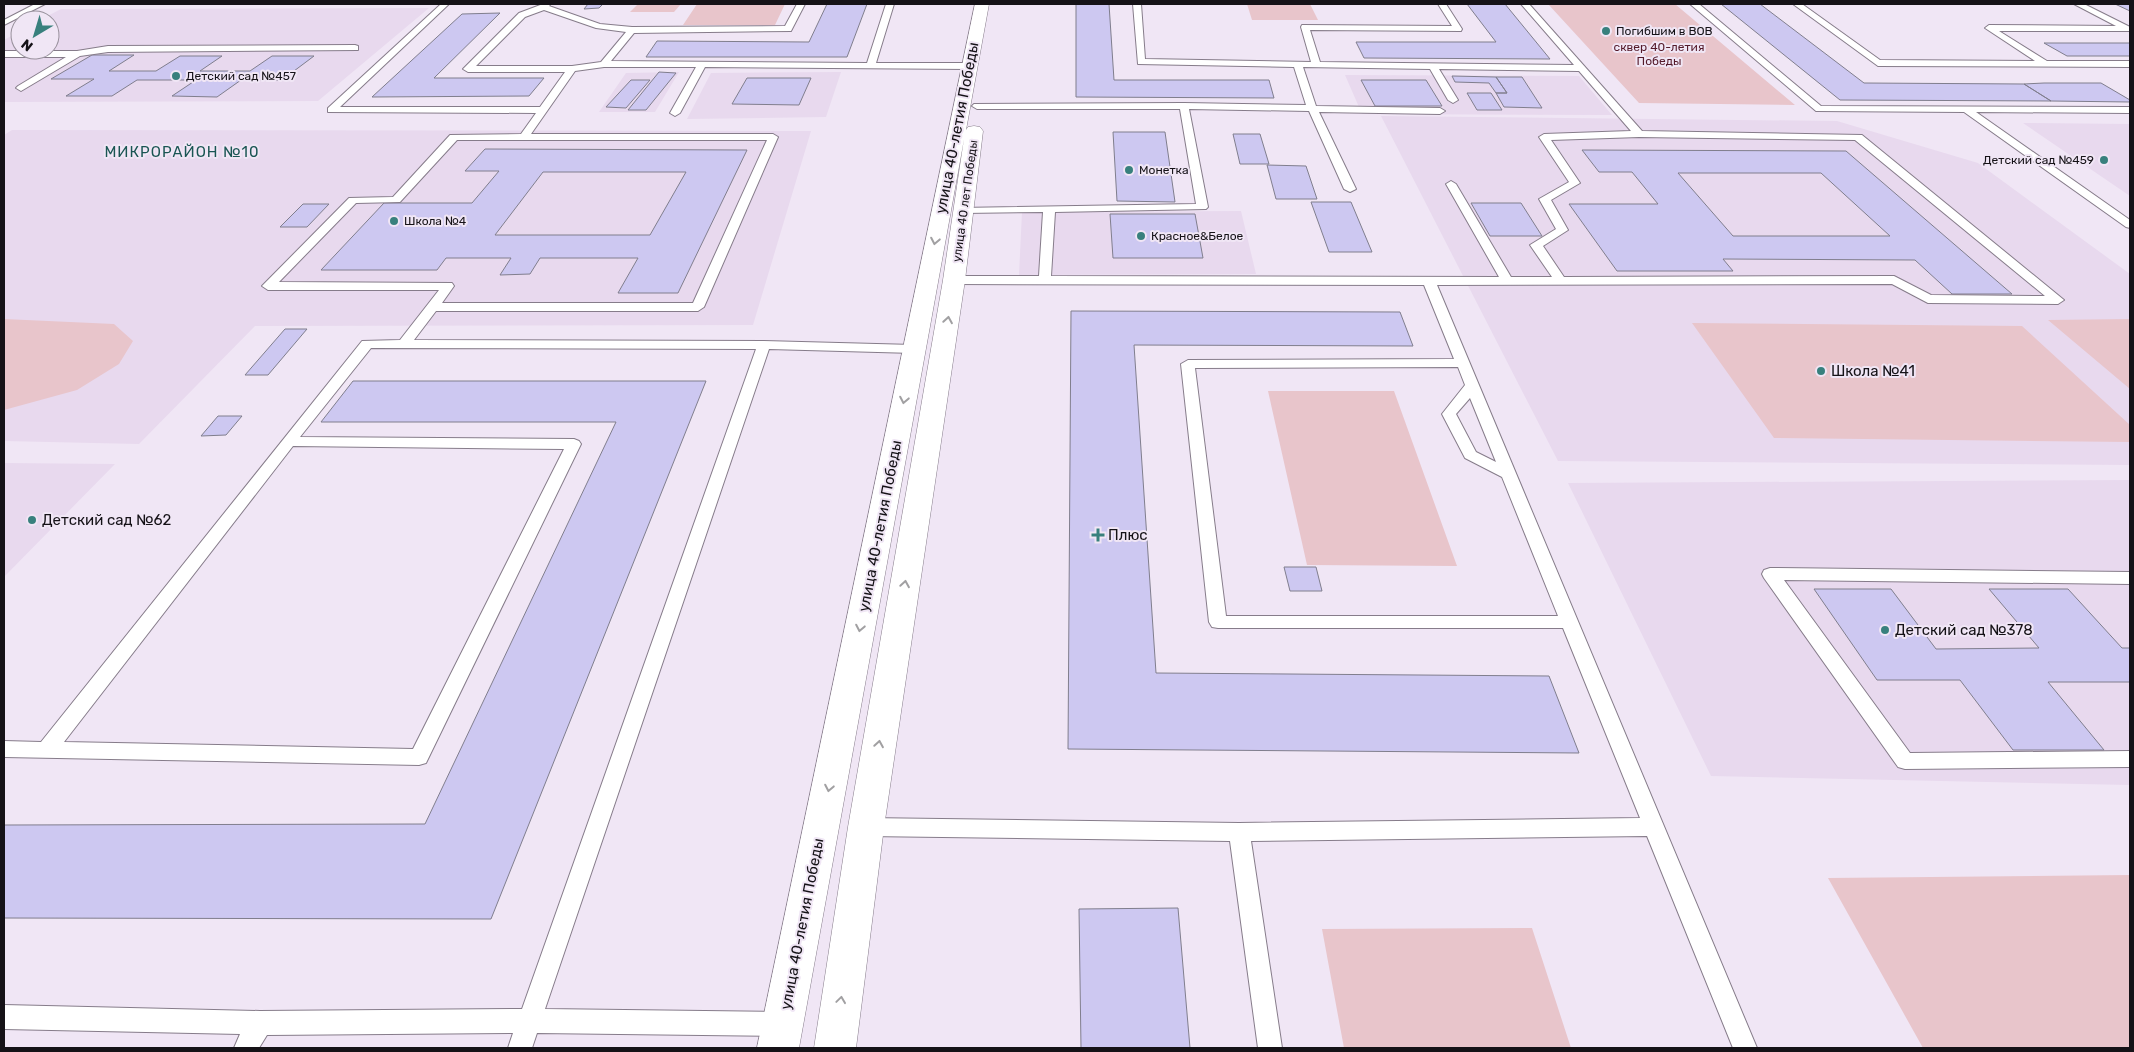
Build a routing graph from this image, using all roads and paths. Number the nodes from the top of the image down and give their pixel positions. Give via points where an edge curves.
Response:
1 (41, 4) edge
2 (446, 4) edge
3 (801, 4) edge
4 (890, 4) edge
5 (982, 4) edge
6 (994, 4) edge
7 (1137, 4) edge
8 (1442, 4) edge
9 (1525, 4) edge
10 (1694, 4) edge
11 (1797, 4) edge
12 (2078, 4) edge
13 (545, 5) edge
14 (4, 22) edge
15 (632, 30) junction
16 (355, 48) dead end
17 (4, 54) edge
18 (77, 54) junction
19 (604, 64) junction
20 (702, 64) junction
21 (1298, 64) junction
22 (1316, 64) junction
23 (2046, 64) junction
24 (2116, 64) junction
25 (2130, 64) edge
26 (870, 66) junction
27 (970, 66) junction
28 (1433, 66) junction
29 (1581, 68) junction
30 (572, 69) junction
31 (2130, 72) edge
32 (21, 88) dead end
33 (1453, 100) dead end
34 (969, 105) junction
35 (1184, 106) junction
36 (1312, 108) junction
37 (542, 110) junction
38 (2130, 110) edge
39 (1440, 111) dead end
40 (1968, 111) junction
41 (675, 113) dead end
42 (1639, 134) junction
43 (524, 137) junction
44 (1450, 184) dead end
45 (1350, 189) dead end
46 (964, 210) junction
47 (1049, 210) junction
48 (2130, 226) edge
49 (954, 280) junction
50 (1045, 280) junction
51 (1429, 281) junction
52 (1507, 281) junction
53 (1561, 281) junction
54 (432, 307) junction
55 (404, 344) junction
56 (764, 345) junction
57 (914, 349) junction
58 (943, 349) junction
59 (1462, 363) junction
60 (1472, 386) junction
61 (289, 441) junction
62 (1508, 474) junction
63 (2130, 578) edge
64 (1569, 622) junction
65 (47, 749) junction
66 (4, 750) edge
67 (2130, 759) edge
68 (822, 826) junction
69 (866, 827) junction
70 (1653, 827) junction
71 (1239, 832) junction
72 (4, 1017) edge
73 (528, 1021) junction
74 (260, 1023) junction
75 (780, 1036) edge
76 (246, 1048) edge
77 (520, 1048) edge
78 (834, 1048) edge
79 (1270, 1048) edge
80 (1745, 1048) edge

1 - 14 lane
2 - 37 lane via 331,110
3 - 15 lane via 788,29
4 - 26 lane
5 - 27 street, улица 40-летия Победы
6 - 34 street, улица 40 лет Победы
7 - 21 lane via 1141,62
8 - 22 lane via 1458,29 1305,27
9 - 29 lane
10 - 40 lane via 1819,109
11 - 23 lane via 1878,63
12 - 23 lane via 2128,29 1988,28
13 - 15 lane via 599,26
13 - 30 lane via 522,15 468,69
15 - 19 lane
16 - 18 lane via 108,49
17 - 18 lane
18 - 32 lane
19 - 20 lane
19 - 30 lane
20 - 26 lane
20 - 41 lane
21 - 22 lane
21 - 36 lane
22 - 28 lane
23 - 24 lane
24 - 25 lane
24 - 31 lane
26 - 27 lane
27 - 34 street, улица 40-летия Победы
28 - 29 lane
28 - 33 lane
29 - 42 lane
30 - 37 lane
34 - 35 lane
34 - 46 street, улица 40 лет Победы
34 -> 57 street, улица 40-летия Победы
35 - 36 lane
35 - 47 lane via 1202,207
36 - 39 lane
36 - 45 lane
37 - 43 lane
38 - 40 lane
40 - 48 lane
42 - 53 lane via 1544,137 1575,183 1545,199 1562,230 1536,245
42 - 53 lane via 1858,137 2058,300 1928,299 1894,280
43 - 54 lane via 454,137 396,200 353,200 268,286 448,286
43 - 54 lane via 773,136 698,307
44 - 52 lane
46 - 47 lane
46 - 49 street, улица 40 лет Победы
47 - 50 lane
49 - 50 lane
58 -> 49 street, улица 40-летия Победы
50 - 51 lane
51 - 52 lane
51 - 59 lane
52 - 53 lane
54 - 55 lane
55 - 56 lane
55 - 61 lane via 367,344
56 - 57 lane
56 - 73 lane
57 - 58 street
57 -> 68 street, улица 40-летия Победы
69 -> 58 street, улица 40-летия Победы
59 - 60 lane
59 - 64 lane via 1188,364 1218,622
60 - 62 lane
60 - 62 lane via 1449,414 1470,455
61 - 65 lane
61 - 65 lane via 574,444 419,757
62 - 64 lane
63 - 67 lane via 1770,574 1904,761
64 - 70 lane
65 - 66 lane
68 - 69 street
68 - 75 street, улица 40-летия Победы
69 - 71 lane
78 -> 69 street, улица 40-летия Победы
70 - 71 lane
70 - 80 lane
71 - 79 lane
72 - 74 lane
73 - 74 lane
73 - 75 lane
73 - 77 lane
74 - 76 lane

